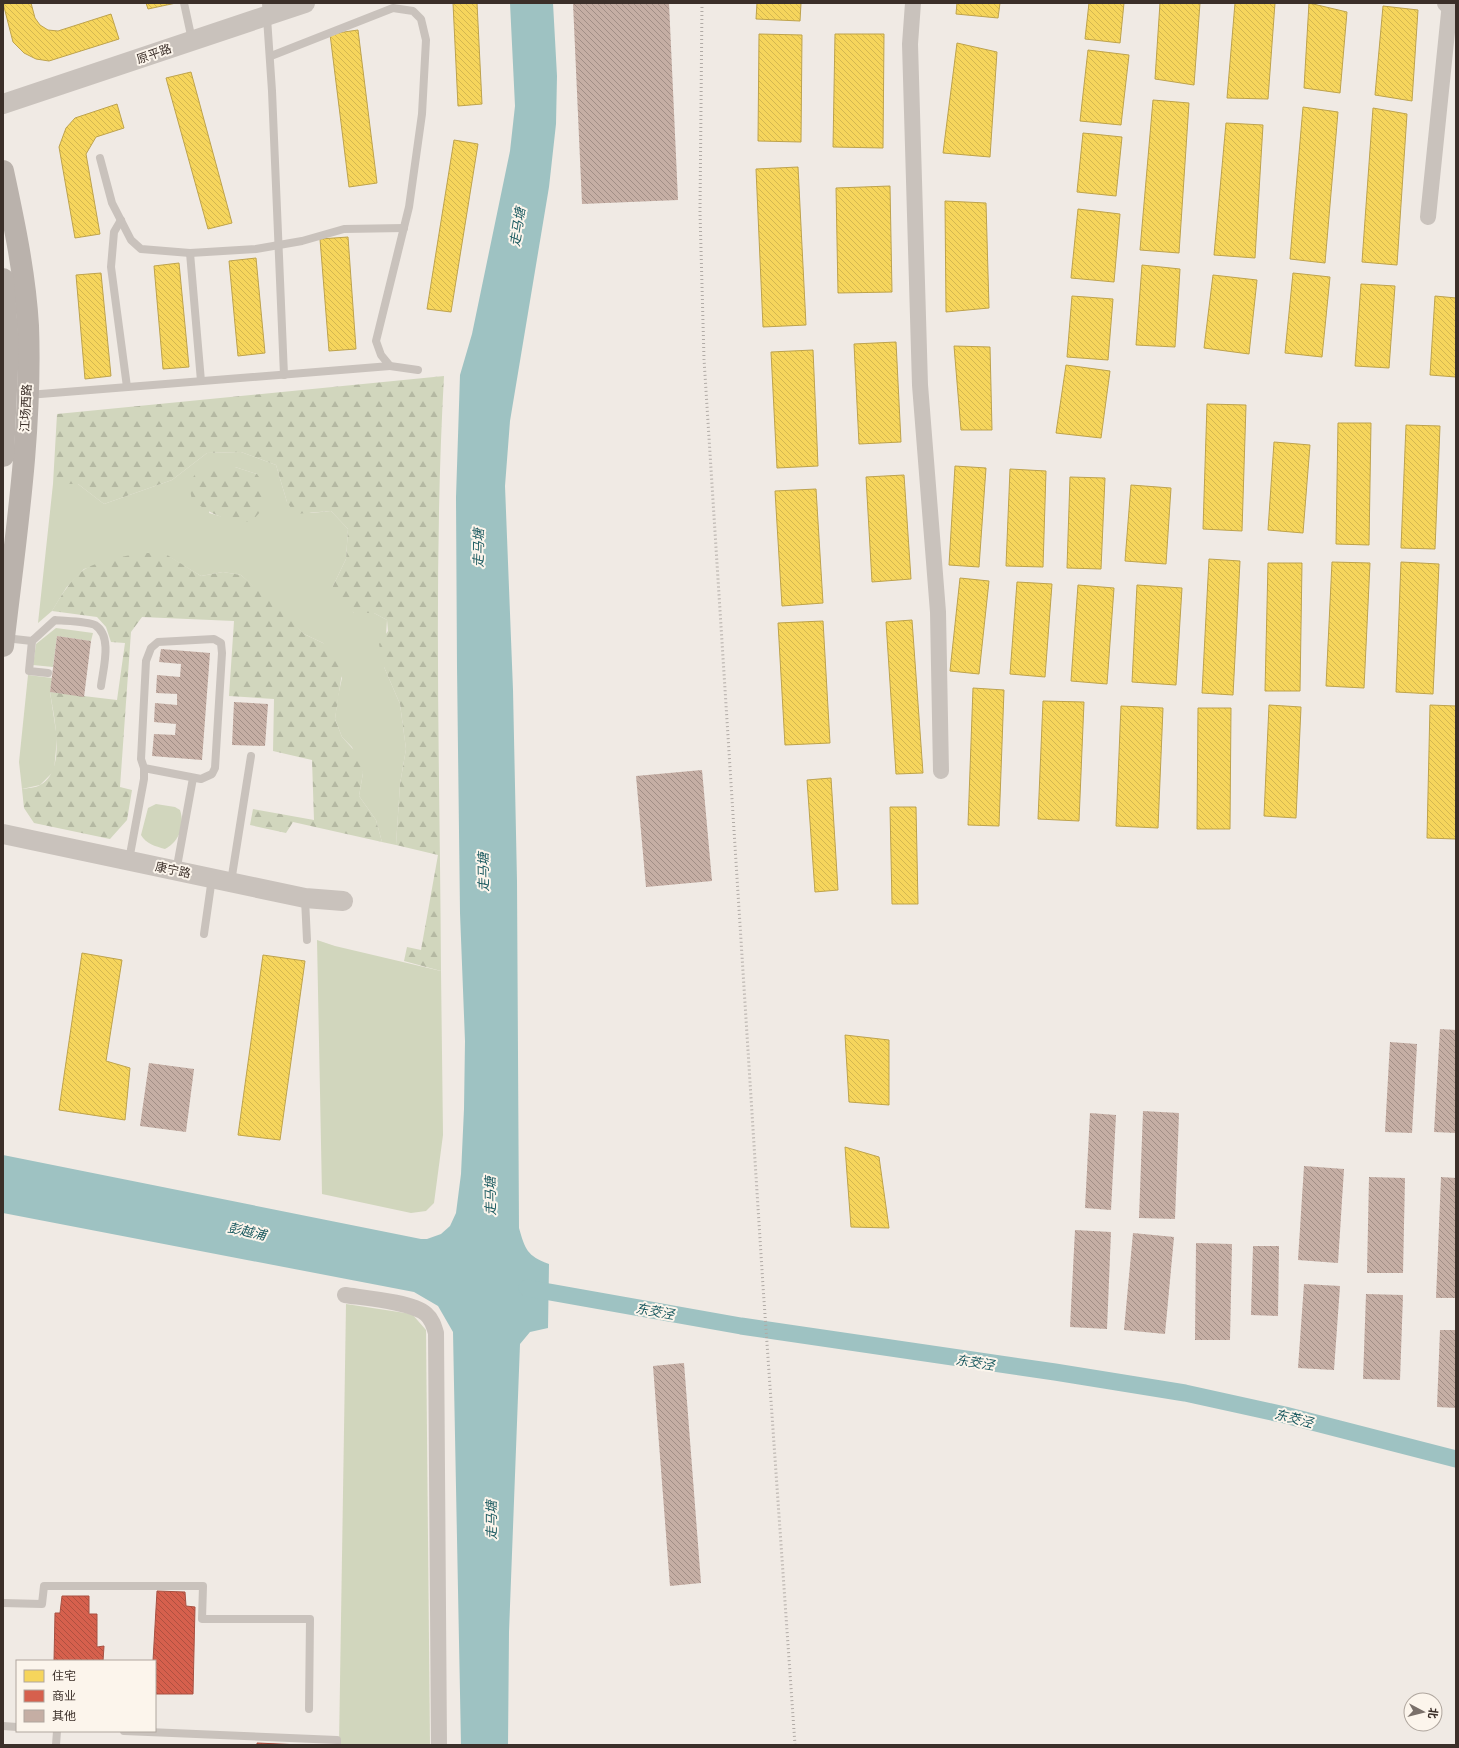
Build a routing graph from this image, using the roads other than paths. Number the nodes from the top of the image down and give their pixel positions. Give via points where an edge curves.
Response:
1 (304, 3) edge
2 (913, 3) edge
3 (187, 4) edge
4 (1451, 4) edge
5 (267, 9) edge
6 (192, 41) junction
7 (271, 56) junction
8 (3, 104) edge
9 (100, 158) dead end
10 (3, 171) edge
11 (1428, 217) dead end
12 (121, 220) junction
13 (404, 228) junction
14 (279, 245) junction
15 (190, 253) junction
16 (3, 279) edge
17 (390, 366) junction
18 (418, 370) dead end
19 (284, 375) junction
20 (201, 381) junction
21 (127, 387) junction
22 (27, 395) junction
23 (3, 456) edge
24 (32, 641) junction
25 (4, 642) edge
26 (48, 674) dead end
27 (101, 686) dead end
28 (251, 756) dead end
29 (144, 768) junction
30 (941, 771) dead end
31 (193, 778) junction
32 (3, 834) edge
33 (129, 860) junction
34 (176, 872) junction
35 (221, 880) junction
36 (305, 898) junction
37 (343, 901) dead end
38 (204, 934) dead end
39 (307, 940) dead end
40 (345, 1295) dead end
41 (3, 1603) edge
42 (309, 1708) dead end
43 (3, 1726) edge
44 (16, 1727) edge
45 (57, 1732) edge
46 (148, 1732) edge
47 (56, 1745) edge
48 (336, 1745) edge
49 (439, 1745) edge

1 - 5 street, 原平路
2 - 30 street via 910,44 920,385 938,612
3 - 6 lane
4 - 11 street
5 - 6 street, 原平路
5 - 7 lane
6 - 8 street, 原平路
7 - 13 lane via 393,8 413,11 421,19 426,40 422,114
7 - 14 lane
9 - 12 lane via 112,204
10 - 22 main road, 江场西路 via 26,301
12 - 15 lane via 131,240 141,249
12 - 21 lane via 114,232 111,267
13 - 14 lane via 344,230
13 - 17 lane via 376,341 381,355
14 - 15 lane
14 - 19 lane
15 - 20 lane
16 - 23 main road, 江场西路 via 8,347
17 - 18 lane
17 - 19 lane
19 - 20 lane
20 - 21 lane
21 - 22 lane
22 - 25 main road, 江场西路
24 - 25 lane
24 - 26 lane via 29,671
24 - 27 lane via 55,620 94,625 107,645
28 - 35 lane
29 - 31 lane
29 - 31 lane via 141,759 146,662 151,648 158,642 214,640 221,643 222,653 215,768 207,778
29 - 33 lane
31 - 34 lane
32 - 33 street, 康宁路
33 - 34 street, 康宁路
34 - 35 street, 康宁路
35 - 36 street, 康宁路
35 - 38 lane
36 - 37 street, 康宁路
36 - 39 lane
40 - 49 street via 411,1306 426,1314 433,1323 436,1333
41 - 42 lane via 42,1604 44,1586 203,1586 202,1619 310,1619
43 - 44 lane
45 - 47 lane
46 - 48 lane via 337,1740

